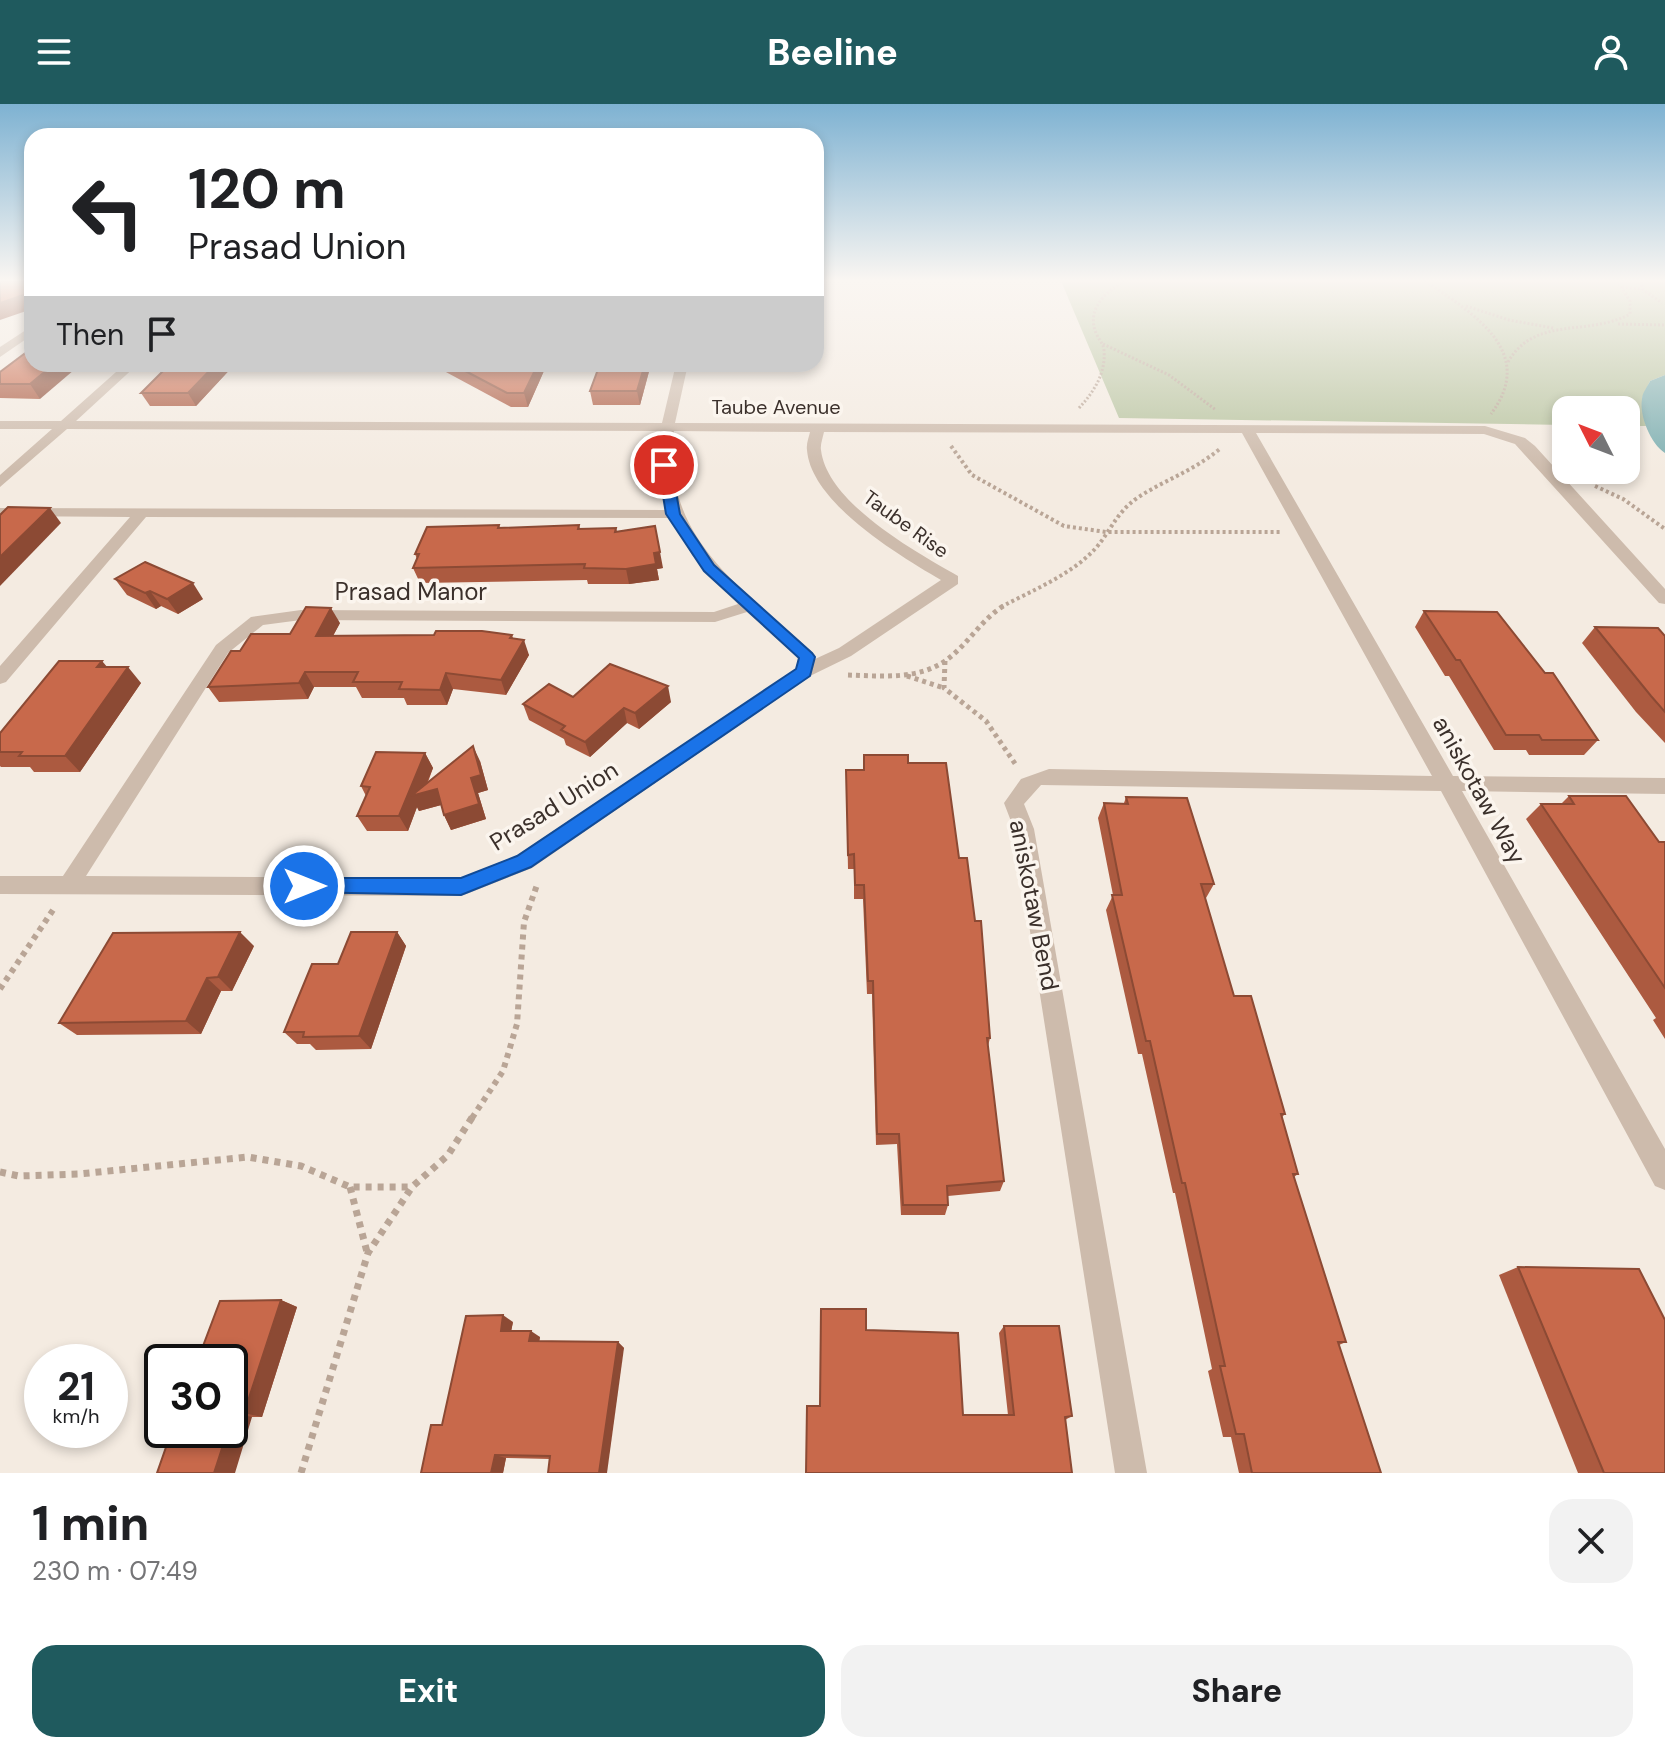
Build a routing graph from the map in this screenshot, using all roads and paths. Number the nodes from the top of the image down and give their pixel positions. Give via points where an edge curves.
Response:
1 (1103, 344) edge
2 (1105, 345) edge
3 (1500, 345) edge
4 (1520, 345) edge
5 (0, 354) edge
6 (21, 355) edge
7 (1508, 363) junction
8 (123, 372) edge
9 (680, 372) edge
10 (1073, 415) dead end
11 (1486, 424) junction
12 (0, 425) edge
13 (66, 425) junction
14 (669, 426) junction
15 (818, 427) junction
16 (1236, 430) junction
17 (947, 438) dead end
18 (0, 483) edge
19 (1590, 485) dead end
20 (0, 512) edge
21 (142, 512) junction
22 (673, 514) junction
23 (1664, 527) edge
24 (1106, 532) junction
25 (1284, 532) dead end
26 (1665, 599) edge
27 (748, 606) junction
28 (838, 656) junction
29 (945, 661) junction
30 (804, 672) junction
31 (907, 676) junction
32 (0, 678) edge
33 (944, 688) junction
34 (1025, 783) junction
35 (1445, 783) junction
36 (1665, 786) edge
37 (548, 874) dead end
38 (0, 885) edge
39 (69, 885) junction
40 (51, 912) dead end
41 (0, 989) edge
42 (0, 1172) edge
43 (1665, 1176) edge
44 (350, 1187) junction
45 (412, 1187) junction
46 (368, 1253) junction
47 (301, 1473) edge
48 (1131, 1473) edge

1 - 10 path via 1103,373
2 - 16 path via 1180,382 1233,421 1221,421
3 - 7 path
4 - 7 path
5 - 6 street
7 - 11 path via 1505,393
8 - 13 street
9 - 14 street
11 - 16 street, Taube Avenue
11 - 26 street, Taube Avenue via 1530,449
12 - 13 street, Taube Avenue
13 - 14 street, Taube Avenue
13 - 18 street
14 - 15 street, Taube Avenue
14 - 22 street via 664,465
15 - 16 street, Taube Avenue
15 - 28 street, Taube Rise via 813,437 817,463 851,513 952,580
16 - 24 path via 1230,442 1198,467 1117,514
16 - 35 street, aniskotaw Way via 1361,629
17 - 24 path via 972,475 1002,494 1064,526
19 - 23 path via 1623,499
20 - 21 street
21 - 22 street
21 - 32 street
22 - 27 street via 709,568
24 - 25 path
24 - 29 path via 1075,566 993,612
27 - 30 street via 807,657
27 - 39 street, Prasad Manor via 715,617 301,615 272,616 245,625 222,649
28 - 30 street, Taube Rise
28 - 31 path via 842,674
29 - 31 path
29 - 33 path
30 - 39 street, Prasad Union via 524,862 461,887
31 - 33 path
33 - 34 path via 988,723
34 - 35 street, aniskotaw Bend via 1043,775
34 - 48 street, aniskotaw Bend via 1014,803 1024,829
35 - 36 street, aniskotaw Bend
35 - 43 street, aniskotaw Way
37 - 45 path via 539,879 524,922 517,1024 503,1071 448,1155
38 - 39 street, Prasad Union
40 - 41 path
42 - 44 path via 79,1174 248,1157 301,1166
44 - 45 path
44 - 46 path
45 - 46 path
46 - 47 path

